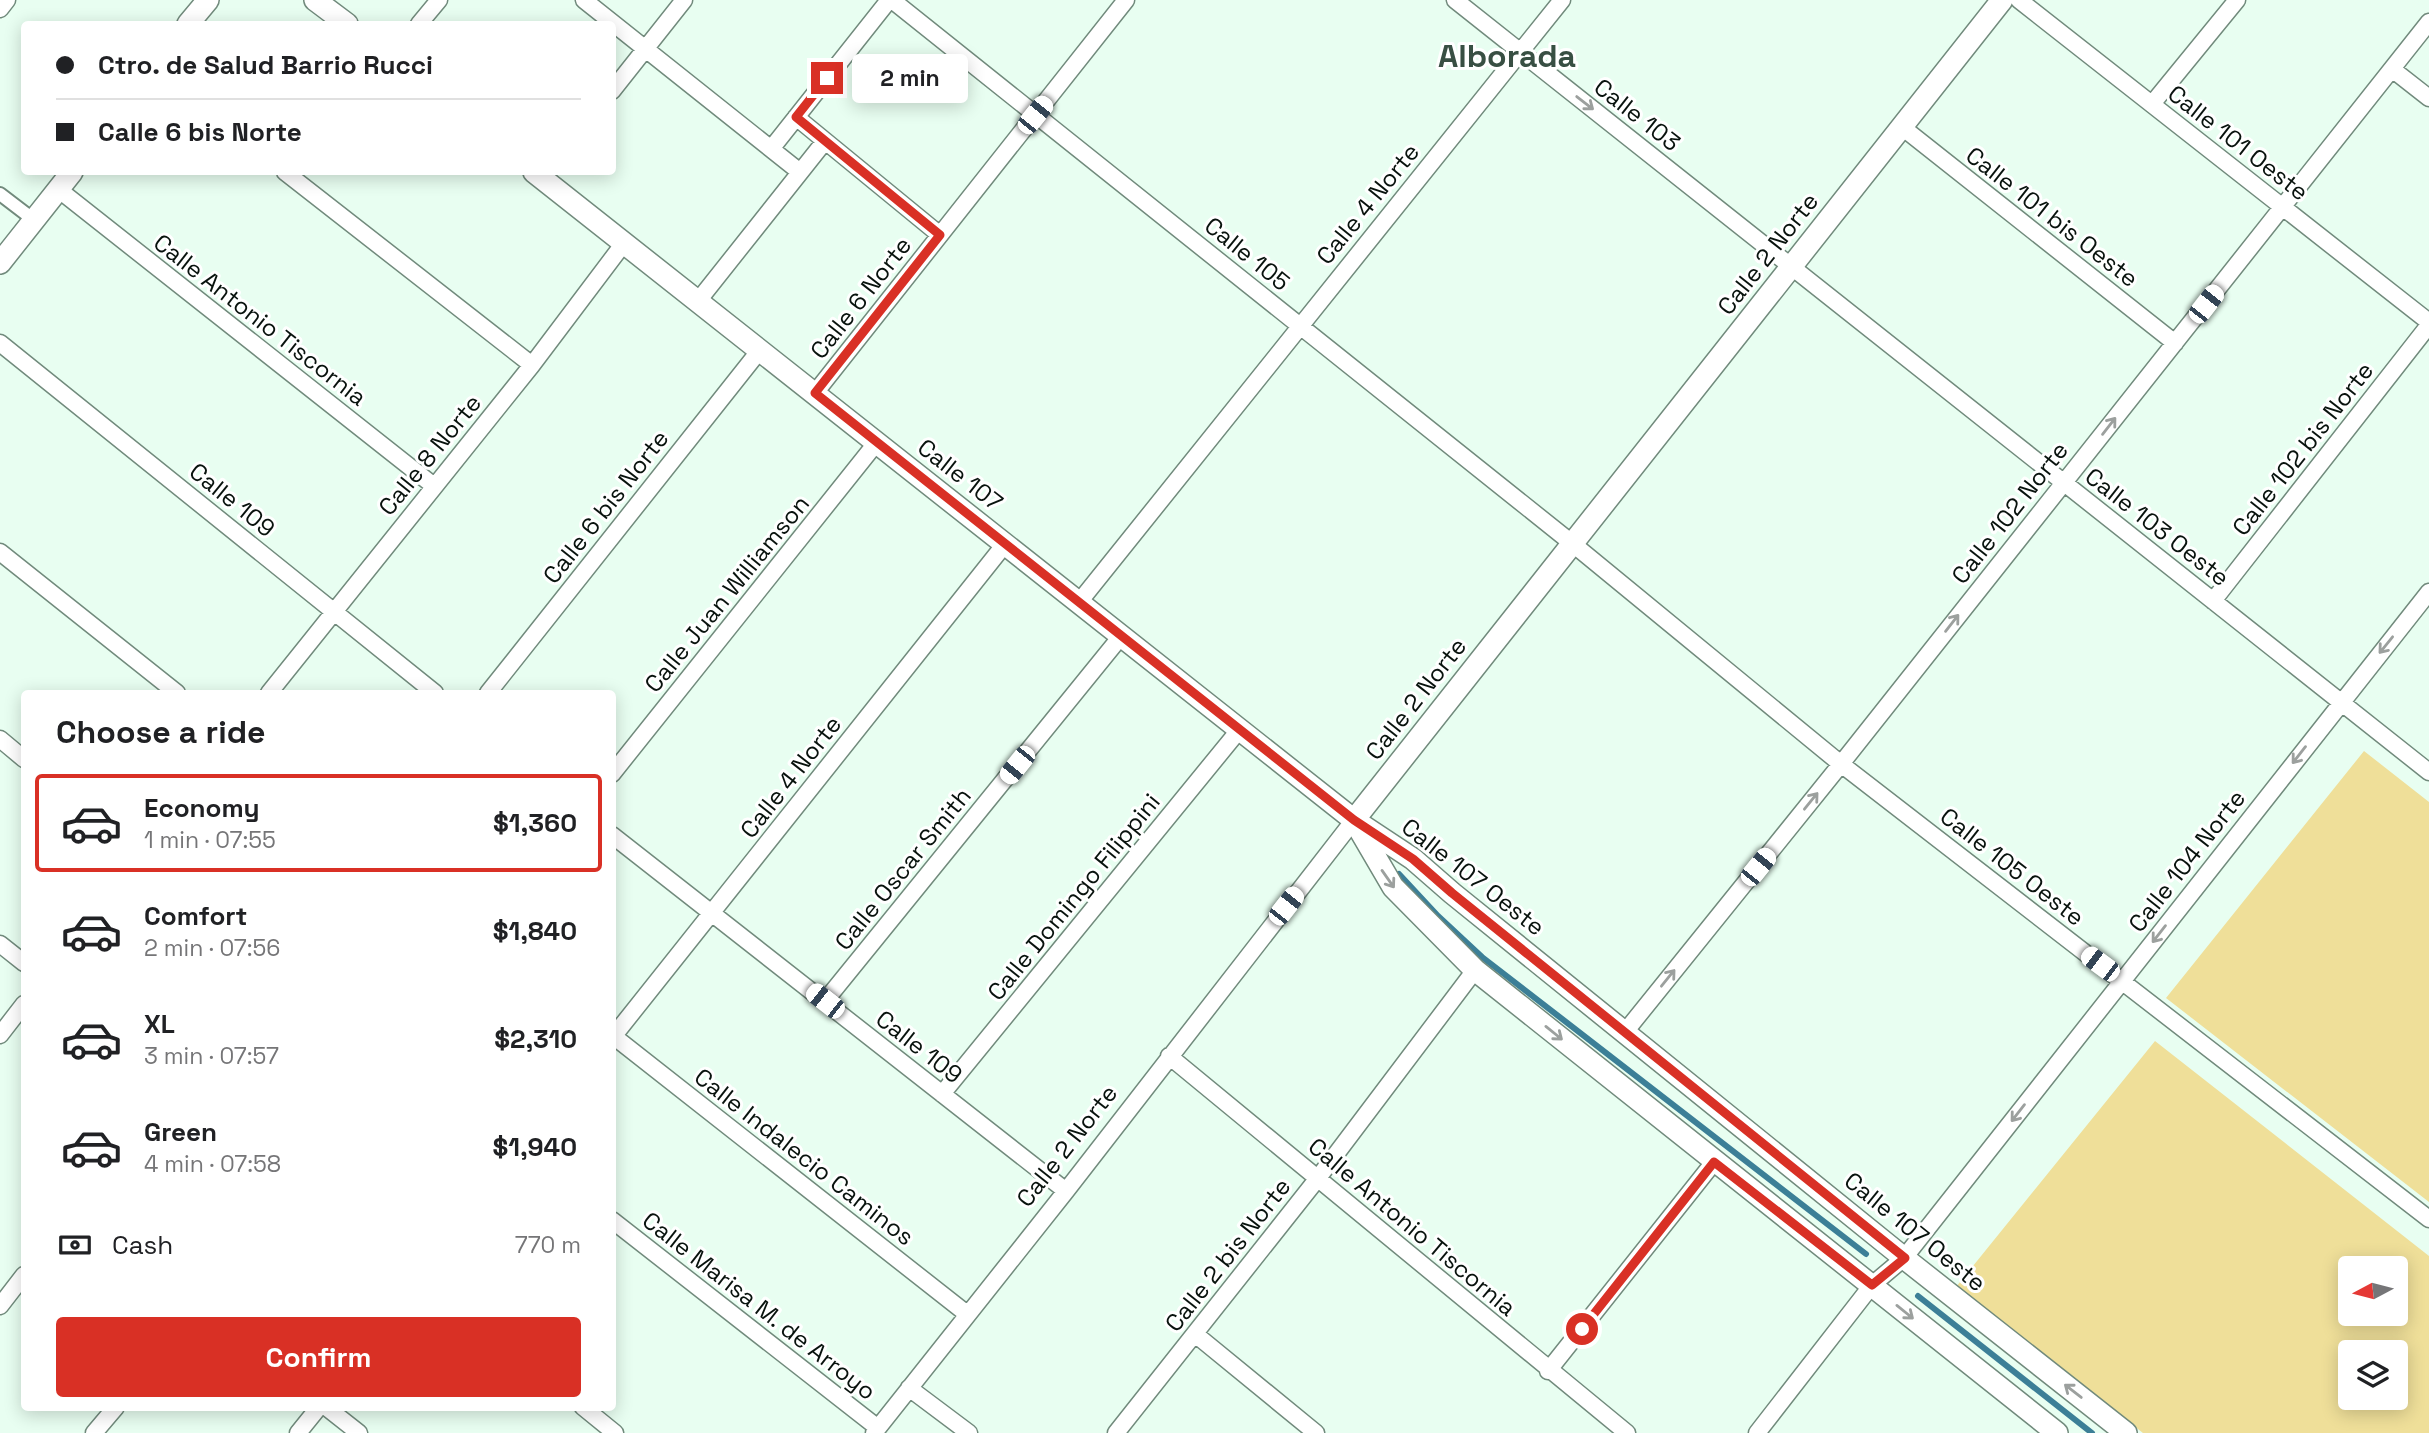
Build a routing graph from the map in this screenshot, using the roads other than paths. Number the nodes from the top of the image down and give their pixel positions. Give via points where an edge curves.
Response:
1 (7, 0) edge
2 (208, 0) edge
3 (315, 0) edge
4 (439, 0) edge
5 (584, 0) edge
6 (684, 0) edge
7 (890, 0) edge
8 (1126, 0) edge
9 (1454, 0) edge
10 (1562, 0) edge
11 (2002, 0) edge
12 (2019, 0) edge
13 (2237, 0) edge
14 (0, 9) edge
15 (190, 21) edge
16 (343, 21) edge
17 (422, 21) edge
18 (611, 21) edge
19 (2429, 22) edge
20 (616, 25) edge
21 (646, 49) junction
22 (1520, 52) junction
23 (2392, 69) junction
24 (616, 86) edge
25 (2429, 98) edge
26 (2152, 104) junction
27 (1035, 115) junction
28 (796, 117) junction
29 (1902, 127) junction
30 (825, 141) junction
31 (771, 149) junction
32 (800, 172) junction
33 (70, 175) edge
34 (289, 175) edge
35 (543, 175) edge
36 (58, 189) junction
37 (0, 194) edge
38 (2283, 206) junction
39 (34, 220) junction
40 (940, 235) junction
41 (624, 243) junction
42 (0, 263) edge
43 (1792, 266) junction
44 (698, 301) junction
45 (2429, 323) edge
46 (1300, 326) junction
47 (0, 343) edge
48 (2175, 343) junction
49 (760, 349) junction
50 (532, 365) junction
51 (815, 393) junction
52 (877, 442) junction
53 (2064, 483) junction
54 (434, 486) junction
55 (1005, 544) junction
56 (1573, 544) junction
57 (0, 552) edge
58 (2429, 592) edge
59 (1080, 601) junction
60 (2213, 601) junction
61 (333, 611) junction
62 (1122, 635) junction
63 (173, 690) edge
64 (271, 690) edge
65 (431, 690) edge
66 (490, 690) edge
67 (2341, 701) junction
68 (1240, 729) junction
69 (0, 739) edge
70 (21, 757) edge
71 (1841, 764) junction
72 (616, 769) edge
73 (2429, 772) edge
74 (1354, 820) junction
75 (616, 838) edge
76 (711, 914) junction
77 (0, 944) edge
78 (21, 961) edge
79 (1475, 970) junction
80 (2122, 981) junction
81 (825, 1001) junction
82 (21, 1008) edge
83 (1625, 1032) junction
84 (616, 1033) edge
85 (0, 1035) edge
86 (616, 1039) edge
87 (1169, 1056) junction
88 (942, 1094) junction
89 (1714, 1162) junction
90 (1318, 1178) junction
91 (1066, 1191) junction
92 (2429, 1219) edge
93 (616, 1223) edge
94 (1905, 1258) junction
95 (21, 1279) edge
96 (1872, 1285) junction
97 (0, 1306) edge
98 (967, 1314) junction
99 (1195, 1334) junction
100 (1548, 1371) junction
101 (909, 1388) junction
102 (113, 1411) edge
103 (316, 1411) edge
104 (331, 1411) edge
105 (588, 1411) edge
106 (876, 1431) edge
107 (94, 1433) edge
108 (299, 1433) edge
109 (359, 1433) edge
110 (615, 1433) edge
111 (969, 1433) edge
112 (1116, 1433) edge
113 (1316, 1433) edge
114 (1627, 1433) edge
115 (1757, 1433) edge
116 (2057, 1433) edge
117 (2126, 1433) edge

1 - 14 street
2 - 15 street
3 - 16 street
4 - 17 street
5 - 18 street
6 - 21 street
7 - 27 street, Calle 105
7 - 28 street
8 - 27 street, Calle 6 Norte
9 - 22 street, Calle 103
10 - 22 street, Calle 4 Norte
11 - 29 street, Calle 2 Norte
12 - 26 street, Calle 101 Oeste
13 - 26 street
19 - 23 street, Calle 102 Norte
20 - 21 street
21 - 24 street
21 - 31 street
22 -> 43 street, Calle 103
22 - 46 street, Calle 4 Norte
23 - 25 street
23 - 38 street, Calle 102 Norte
26 - 38 street, Calle 101 Oeste
27 - 40 street, Calle 6 Norte
27 - 46 street, Calle 105
28 - 30 street
28 - 31 street
29 - 43 street, Calle 2 Norte
29 - 48 street, Calle 101 bis Oeste
30 - 32 street
30 - 40 street
31 - 32 street
32 - 44 street
33 - 36 street
34 - 50 street
35 - 41 street, Calle 107
36 - 39 street
36 - 54 street, Calle Antonio Tiscornia
37 - 39 street
38 - 45 street, Calle 101 Oeste
38 - 48 street, Calle 102 Norte
39 - 42 street
40 - 51 street, Calle 6 Norte
41 - 44 street, Calle 107
41 - 50 street, Calle 8 Norte
43 - 53 street, Calle 103 Oeste
43 - 56 street, Calle 2 Norte
44 - 49 street, Calle 107
45 - 60 street, Calle 102 bis Norte
46 - 56 street, Calle 105
46 - 59 street, Calle 4 Norte
47 - 61 street, Calle 109
53 -> 48 street, Calle 102 Norte
49 - 51 street, Calle 107
49 - 66 street, Calle 6 bis Norte
50 - 54 street, Calle 8 Norte
51 - 52 street, Calle 107
52 - 55 street, Calle 107
52 - 72 street, Calle Juan Williamson
53 - 60 street, Calle 103 Oeste
71 -> 53 street, Calle 102 Norte
54 - 61 street, Calle 8 Norte
55 - 59 street, Calle 107
55 - 76 street, Calle 4 Norte
56 - 71 street, Calle 105 Oeste
56 - 74 street, Calle 2 Norte
57 - 63 street
58 -> 67 street, Calle 104 Norte
59 - 62 street, Calle 107
60 - 67 street, Calle 103 Oeste
61 - 64 street, Calle 8 Norte
61 - 65 street, Calle 109
62 - 68 street, Calle 107
62 - 81 street, Calle Oscar Smith
67 - 73 street, Calle 103 Oeste
67 -> 80 street, Calle 104 Norte
68 - 74 street, Calle 107
68 - 88 street, Calle Domingo Filippini
69 - 70 street
71 - 80 street, Calle 105 Oeste
83 -> 71 street, Calle 102 Norte
74 -> 79 street, Calle 107 Oeste via 1393,887
74 - 83 street, Calle 107 Oeste via 1413,859
74 - 87 street, Calle 2 Norte
75 - 76 street, Calle 109
76 - 81 street, Calle 109
76 - 84 street, Calle 4 Norte
77 - 78 street
79 -> 89 street, Calle 107 Oeste
79 - 90 street, Calle 2 bis Norte
80 - 92 street, Calle 105 Oeste
80 -> 94 street, Calle 104 Norte
81 - 88 street, Calle 109
82 - 85 street
83 - 94 street, Calle 107 Oeste
86 - 98 street, Calle Indalecio Caminos
87 - 90 street, Calle Antonio Tiscornia
87 - 91 street, Calle 2 Norte
88 - 91 street, Calle 109
89 - 96 street, Calle 107 Oeste
89 - 100 street
90 - 99 street, Calle 2 bis Norte
90 - 100 street, Calle Antonio Tiscornia
91 - 98 street, Calle 2 Norte
93 - 106 street, Calle Marisa M. de Arroyo
94 - 96 street, Calle 104 Norte
117 -> 94 street, Calle 107 Oeste
95 - 97 street
96 - 115 street
96 -> 116 street, Calle 107 Oeste
98 - 101 street, Calle 2 Norte
99 - 112 street, Calle 2 bis Norte
99 - 113 street
100 - 114 street, Calle Antonio Tiscornia
101 - 106 street, Calle 2 Norte
101 - 111 street
102 - 107 street
103 - 108 street
104 - 109 street
105 - 110 street

